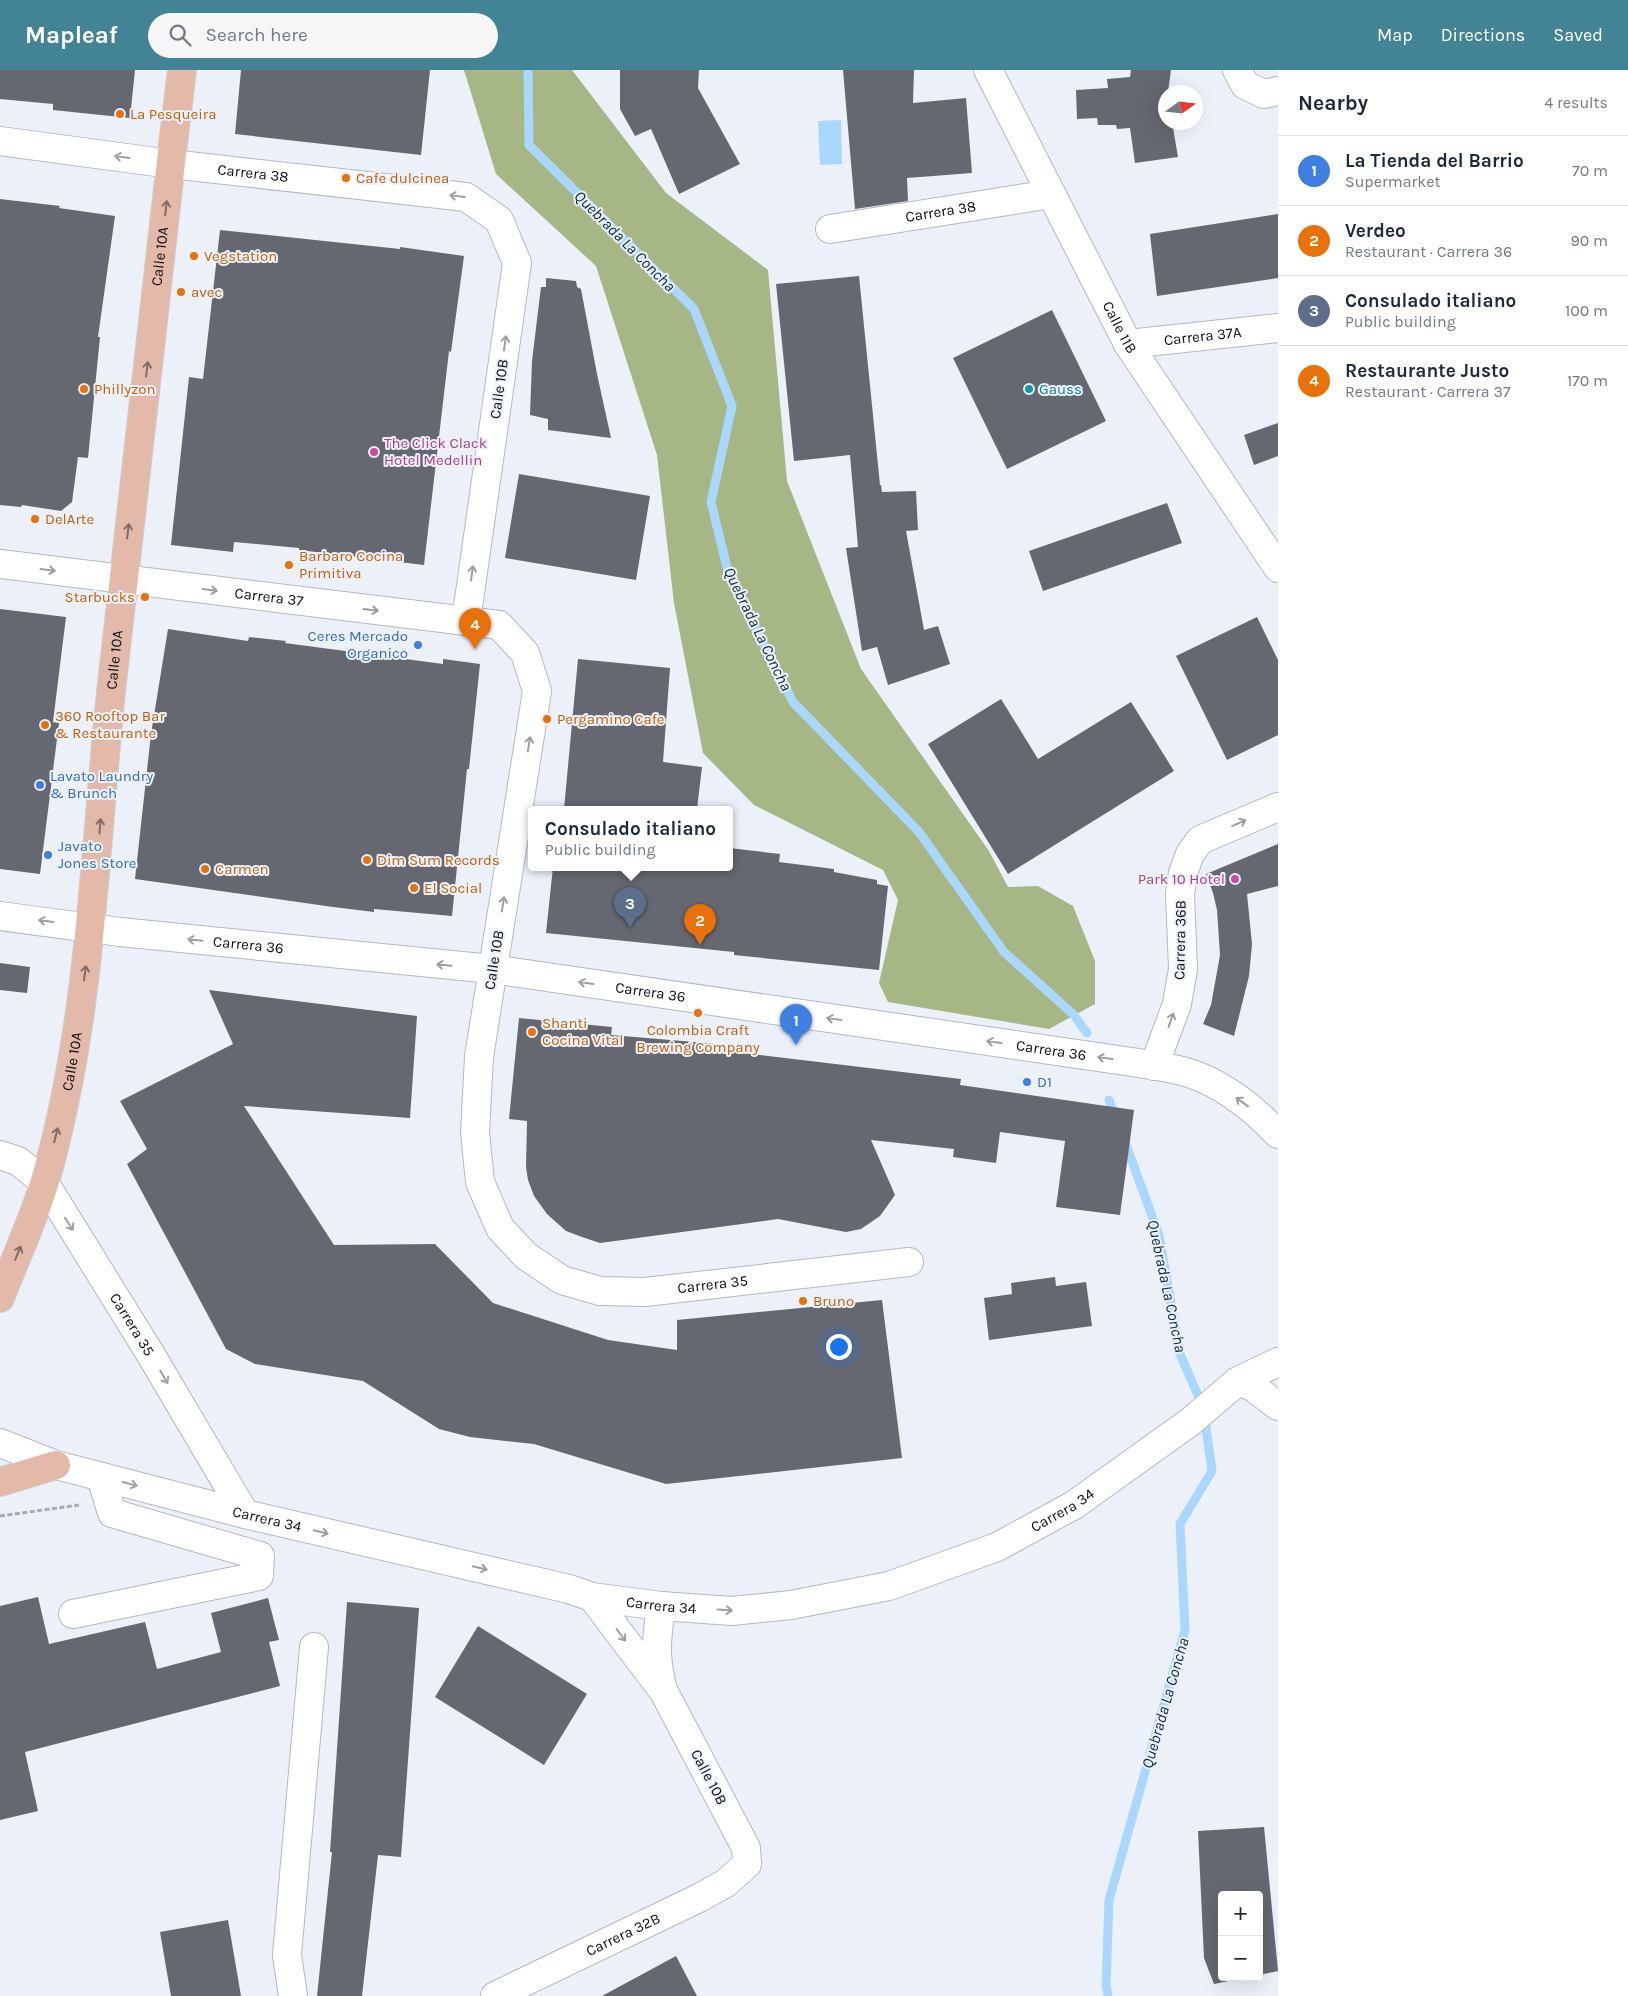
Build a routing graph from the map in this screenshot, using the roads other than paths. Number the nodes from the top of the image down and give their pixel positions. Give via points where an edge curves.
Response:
1 (182, 70) edge
2 (988, 70) edge
3 (1237, 70) edge
4 (1278, 90) edge
5 (0, 141) edge
6 (171, 164) junction
7 (1051, 194) junction
8 (499, 220) joint
9 (830, 229) dead end
10 (1278, 328) edge
11 (1128, 344) junction
12 (0, 564) edge
13 (1278, 568) edge
14 (123, 579) junction
15 (466, 621) junction
16 (525, 653) joint
17 (1278, 807) edge
18 (0, 916) edge
19 (91, 927) junction
20 (492, 969) junction
21 (1154, 1066) junction
22 (1278, 1134) edge
23 (0, 1155) edge
24 (44, 1182) junction
25 (526, 1256) joint
26 (909, 1262) dead end
27 (0, 1298) edge
28 (1278, 1362) edge
29 (1229, 1388) junction
30 (1278, 1406) edge
31 (0, 1443) edge
32 (56, 1465) junction
33 (101, 1477) junction
34 (0, 1482) edge
35 (245, 1514) junction
36 (592, 1597) junction
37 (661, 1606) junction
38 (73, 1614) dead end
39 (314, 1647) dead end
40 (664, 1692) junction
41 (747, 1864) joint
42 (292, 1996) edge
43 (495, 1996) edge

1 - 6 main road, Calle 10A
2 - 7 street, Calle 11B
3 - 4 street via 1245,85 1264,94
6 -> 5 street, Carrera 38
8 -> 6 street, Carrera 38 via 466,197
14 -> 6 main road, Calle 10A
7 - 9 street, Carrera 38
7 - 11 street, Calle 11B
15 -> 8 street, Calle 10B via 517,263
10 - 11 street, Carrera 37A
11 - 13 street, Calle 11B
12 -> 14 street, Carrera 37
14 -> 15 street, Carrera 37
19 -> 14 main road, Calle 10A
15 - 16 street, Carrera 37 via 499,625
20 -> 16 street, Calle 10B via 537,691
21 -> 17 street, Carrera 36B via 1176,1004 1183,969 1180,894 1190,854 1200,840
19 -> 18 street, Carrera 36
20 -> 19 street, Carrera 36
24 -> 19 main road, Calle 10A via 63,1107
21 -> 20 street, Carrera 36
20 - 25 street, Calle 10B via 479,1057 475,1132 480,1182 500,1228
22 -> 21 street, Carrera 36 via 1242,1101 1208,1081 1189,1073
23 - 24 street, Carrera 35 via 18,1161
27 -> 24 main road, Calle 10A
24 -> 35 street, Carrera 35
25 - 26 street, Carrera 35 via 562,1280 600,1291 645,1292
28 - 29 street, Carrera 34
29 - 30 street via 1253,1387
37 -> 29 street, Carrera 34 via 732,1611 791,1605 889,1586 997,1547 1074,1505 1190,1422
31 - 32 street, Carrera 34
32 - 33 street, Carrera 34
32 - 34 main road
33 -> 35 street, Carrera 34
33 - 38 street via 112,1512 260,1556 259,1576
35 -> 36 street, Carrera 34
36 - 37 street, Carrera 34
36 -> 40 street, Calle 10B
37 - 40 street, Calle 10B via 656,1644 657,1666
39 - 42 street via 286,1955
40 - 41 street, Calle 10B via 746,1848
41 - 43 street, Carrera 32B via 726,1883 699,1898

